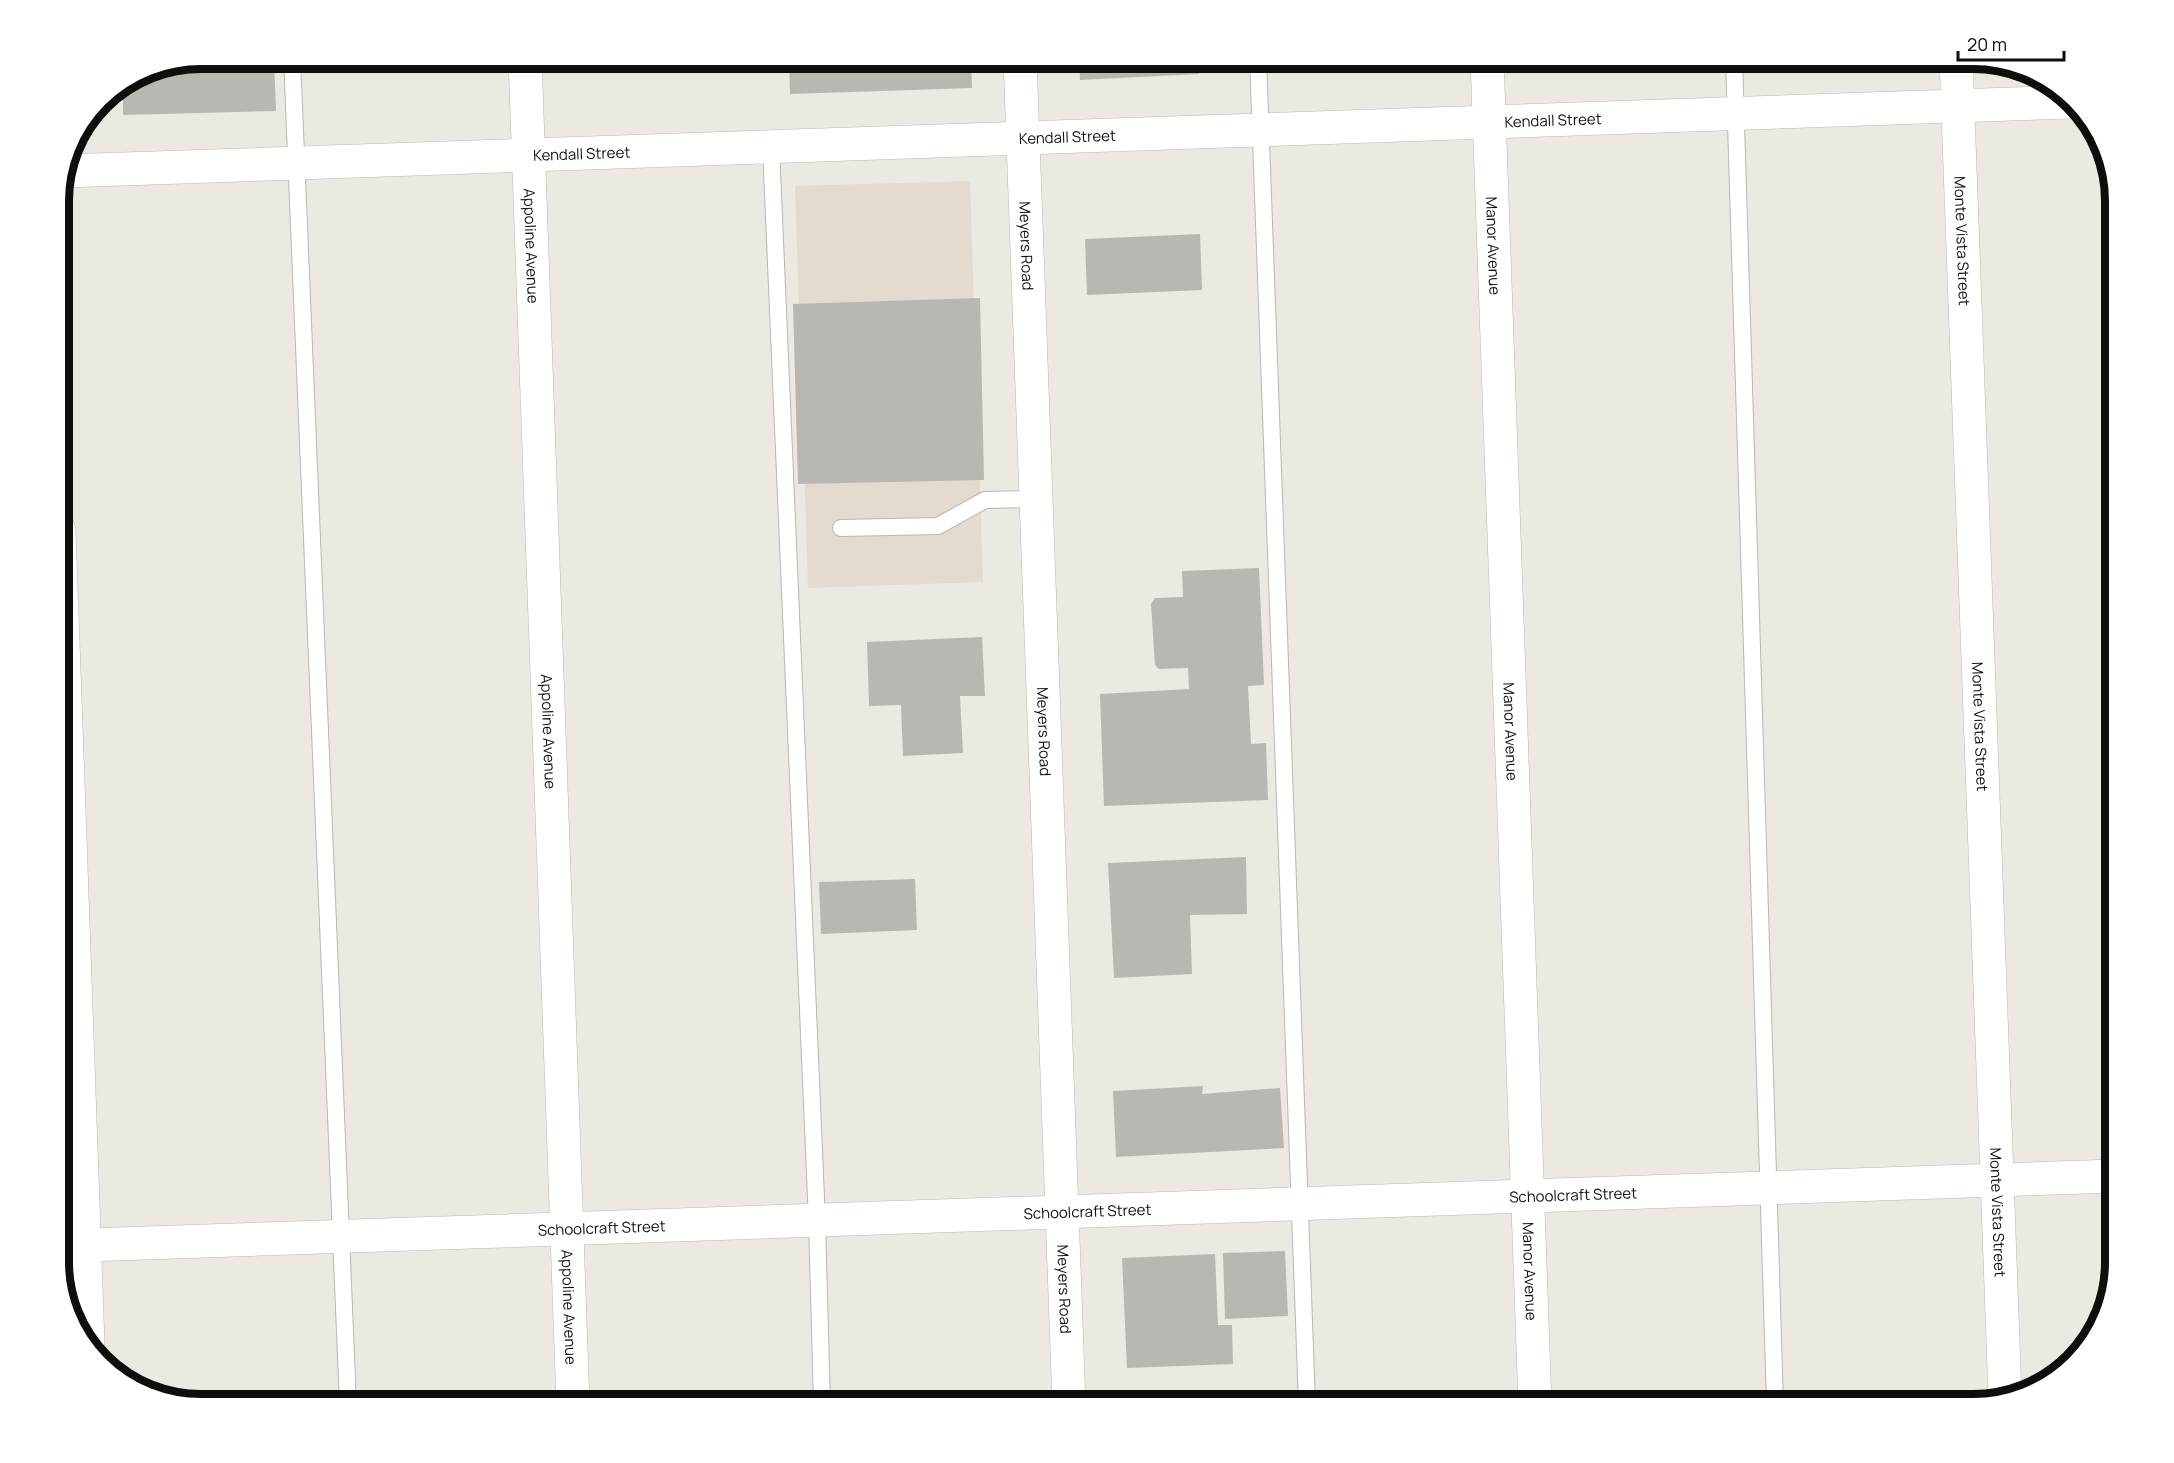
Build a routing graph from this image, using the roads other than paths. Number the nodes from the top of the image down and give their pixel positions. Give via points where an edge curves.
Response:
1 (292, 69) edge
2 (525, 69) edge
3 (1020, 69) edge
4 (1258, 69) edge
5 (1487, 69) edge
6 (1734, 69) edge
7 (1956, 69) edge
8 (2060, 102) edge
9 (1958, 106) junction
10 (1736, 113) junction
11 (1489, 122) junction
12 (1261, 130) junction
13 (1022, 139) junction
14 (771, 147) junction
15 (528, 156) junction
16 (296, 163) junction
17 (73, 171) edge
18 (1036, 499) junction
19 (842, 528) dead end
20 (69, 1081) edge
21 (2105, 1176) edge
22 (1997, 1180) junction
23 (1767, 1188) junction
24 (1528, 1196) junction
25 (1301, 1205) junction
26 (1062, 1213) junction
27 (817, 1221) junction
28 (568, 1230) junction
29 (343, 1237) junction
30 (72, 1246) edge
31 (85, 1323) edge
32 (2005, 1390) edge
33 (348, 1394) edge
34 (573, 1394) edge
35 (822, 1394) edge
36 (1069, 1394) edge
37 (1307, 1394) edge
38 (1535, 1394) edge
39 (1775, 1394) edge

1 - 16 lane
2 - 15 street, Appoline Avenue
3 - 13 street, Meyers Road
4 - 12 lane
5 - 11 street, Manor Avenue
6 - 10 lane
7 - 9 street, Monte Vista Street
8 - 9 street, Kendall Street
9 - 10 street, Kendall Street
9 - 22 street, Monte Vista Street
10 - 11 street, Kendall Street
10 - 23 lane
11 - 12 street, Kendall Street
11 - 24 street, Manor Avenue
12 - 13 street, Kendall Street
12 - 25 lane
13 - 14 street, Kendall Street
13 - 18 street, Meyers Road
14 - 15 street, Kendall Street
14 - 27 lane
15 - 16 street, Kendall Street
15 - 28 street, Appoline Avenue
16 - 17 street, Kendall Street
16 - 29 lane
18 - 19 lane via 986,500 938,526
18 - 26 street, Meyers Road
20 - 30 street
21 - 22 street, Schoolcraft Street
22 - 23 street, Schoolcraft Street
22 - 32 street, Monte Vista Street
23 - 24 street, Schoolcraft Street
23 - 39 lane
24 - 25 street, Schoolcraft Street
24 - 38 street, Manor Avenue
25 - 26 street, Schoolcraft Street
25 - 37 lane
26 - 27 street, Schoolcraft Street
26 - 36 street, Meyers Road
27 - 28 street, Schoolcraft Street
27 - 35 lane
28 - 29 street, Schoolcraft Street
28 - 34 street, Appoline Avenue
29 - 30 street, Schoolcraft Street
29 - 33 lane
30 - 31 street

